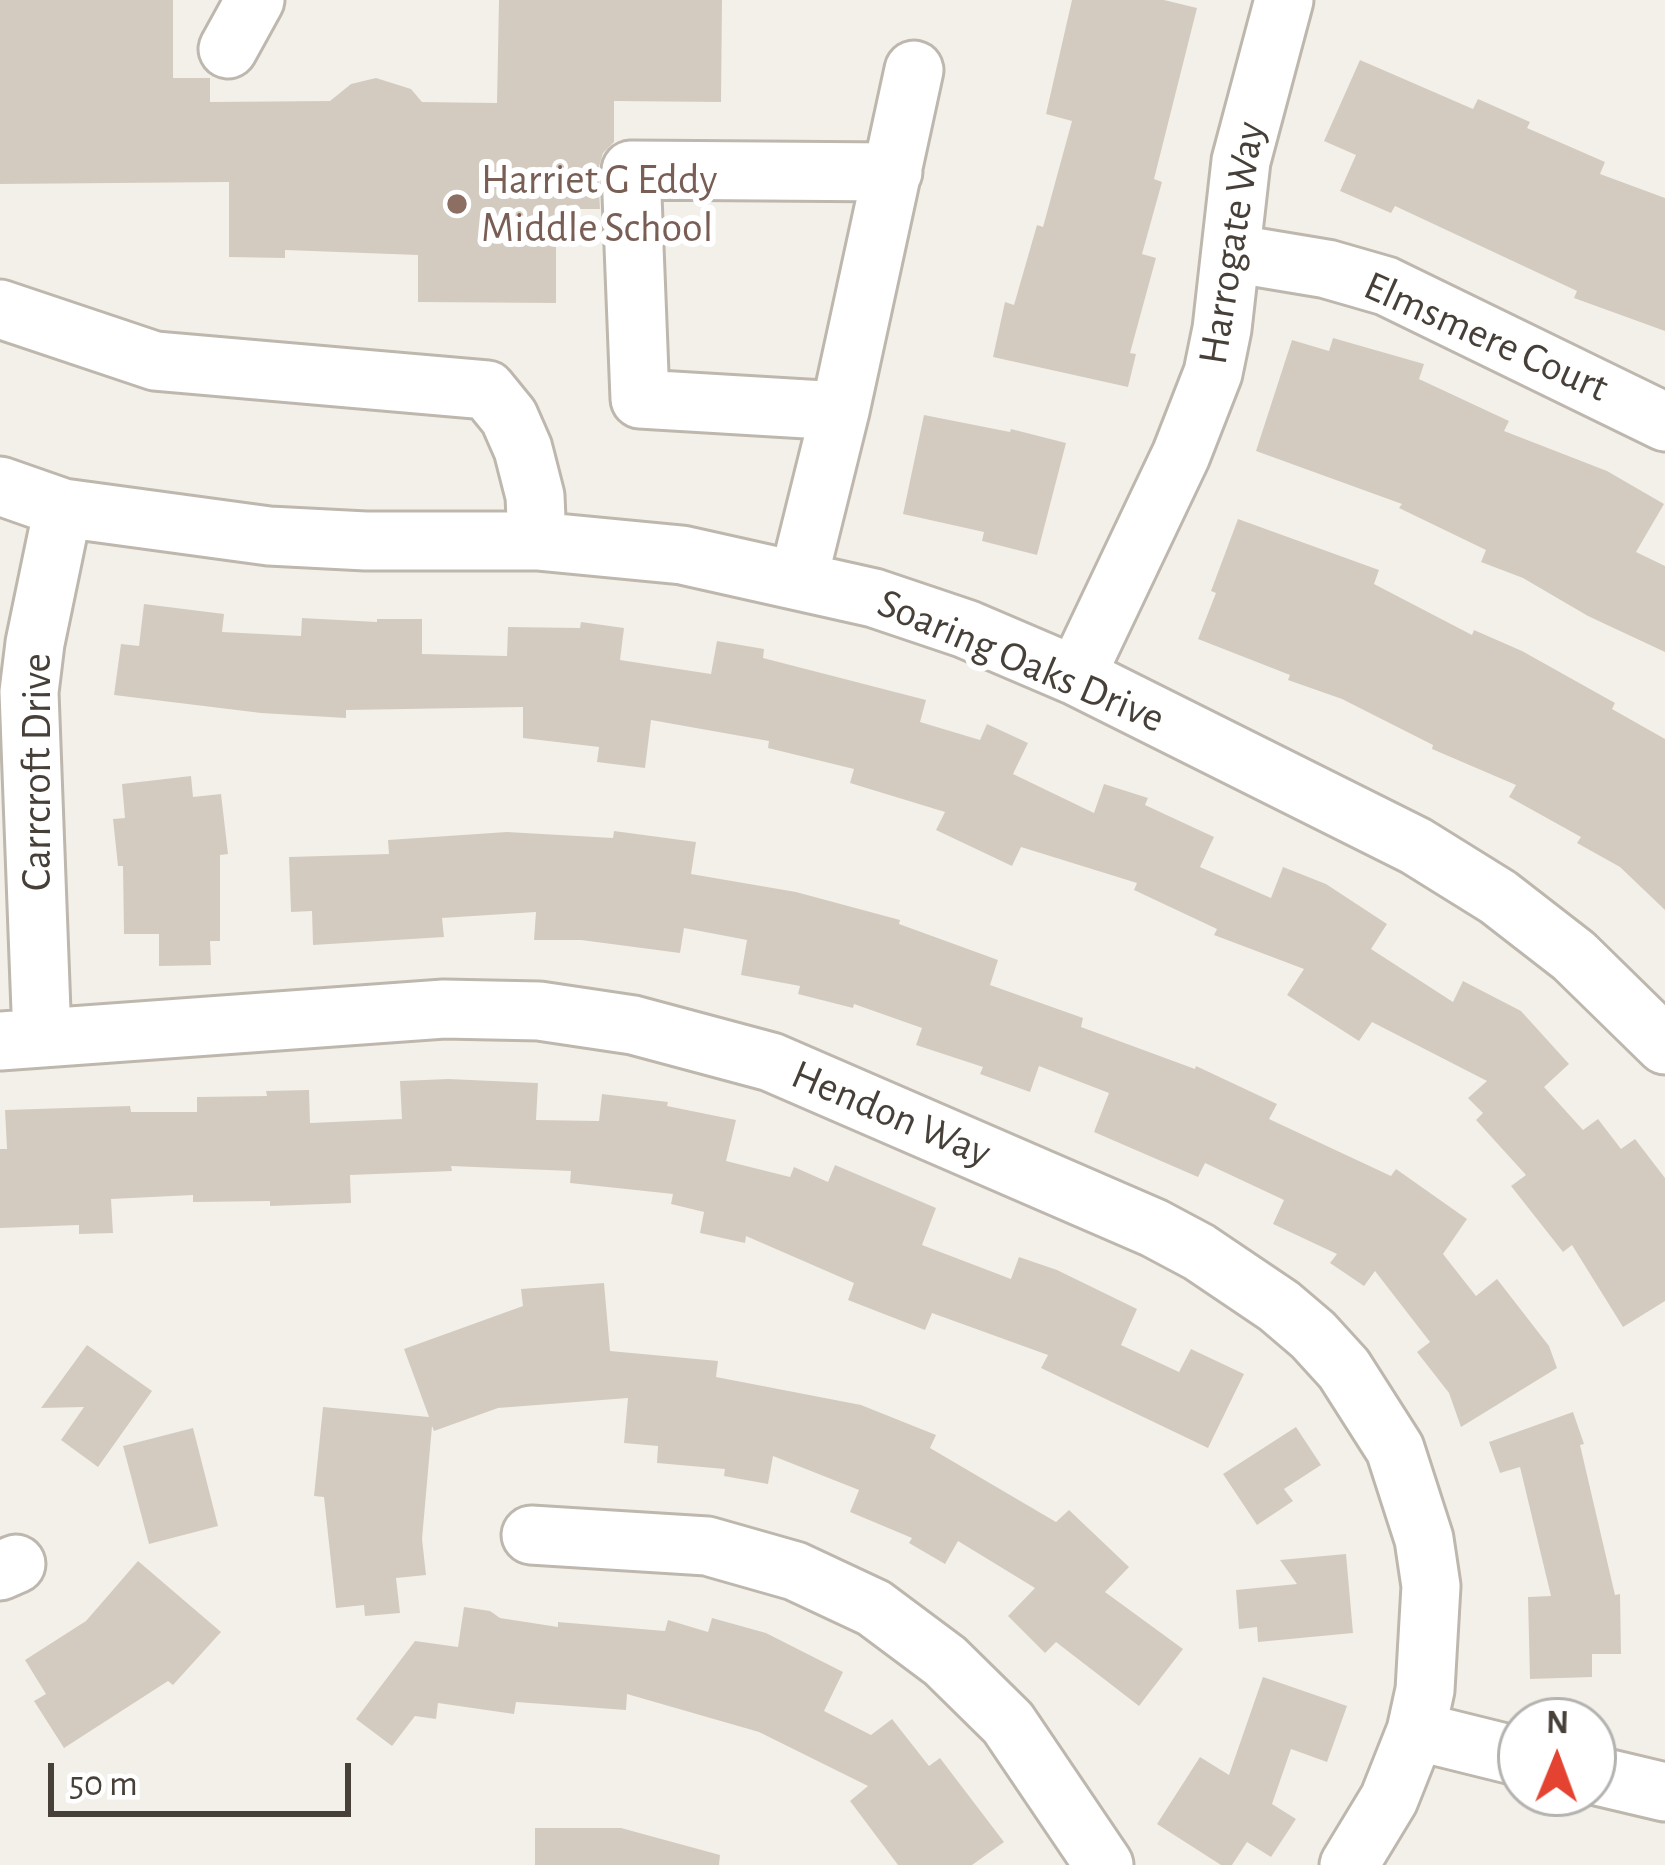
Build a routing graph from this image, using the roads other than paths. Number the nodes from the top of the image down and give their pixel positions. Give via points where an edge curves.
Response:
1 (1284, 0) edge
2 (914, 70) dead end
3 (893, 172) junction
4 (1231, 253) junction
5 (0, 309) edge
6 (840, 411) junction
7 (1665, 422) edge
8 (0, 486) edge
9 (63, 508) junction
10 (537, 541) junction
11 (799, 580) junction
12 (1076, 676) junction
13 (21, 1039) edge
14 (1665, 1045) edge
15 (531, 1535) dead end
16 (1416, 1731) junction
17 (1497, 1751) edge
18 (1617, 1780) edge
19 (1665, 1792) edge
20 (1104, 1865) edge
21 (1349, 1865) edge

1 - 4 street, Harrogate Way via 1241,161
2 - 3 street
3 - 6 street
3 - 6 street via 631,170 640,399
4 - 7 street, Elmsmere Court via 1386,286
4 - 12 street, Harrogate Way via 1222,329 1198,415
5 - 10 street via 154,361 488,390 523,449
6 - 11 street
8 - 9 street, Soaring Oaks Drive
9 - 10 street, Soaring Oaks Drive via 269,536
9 - 13 street, Carrcroft Drive via 29,692
10 - 11 street, Soaring Oaks Drive via 682,555
11 - 12 street, Soaring Oaks Drive via 966,629
12 - 14 street, Soaring Oaks Drive via 1416,846 1498,897 1574,956
13 - 16 street, Hendon Way via 444,1009 633,1024 771,1062 1154,1228 1240,1277 1313,1335 1395,1450 1431,1586
15 - 20 street via 707,1546 795,1570 874,1608 946,1660 993,1707
16 - 17 street
16 - 21 street, Hendon Way via 1390,1798
18 - 19 street

